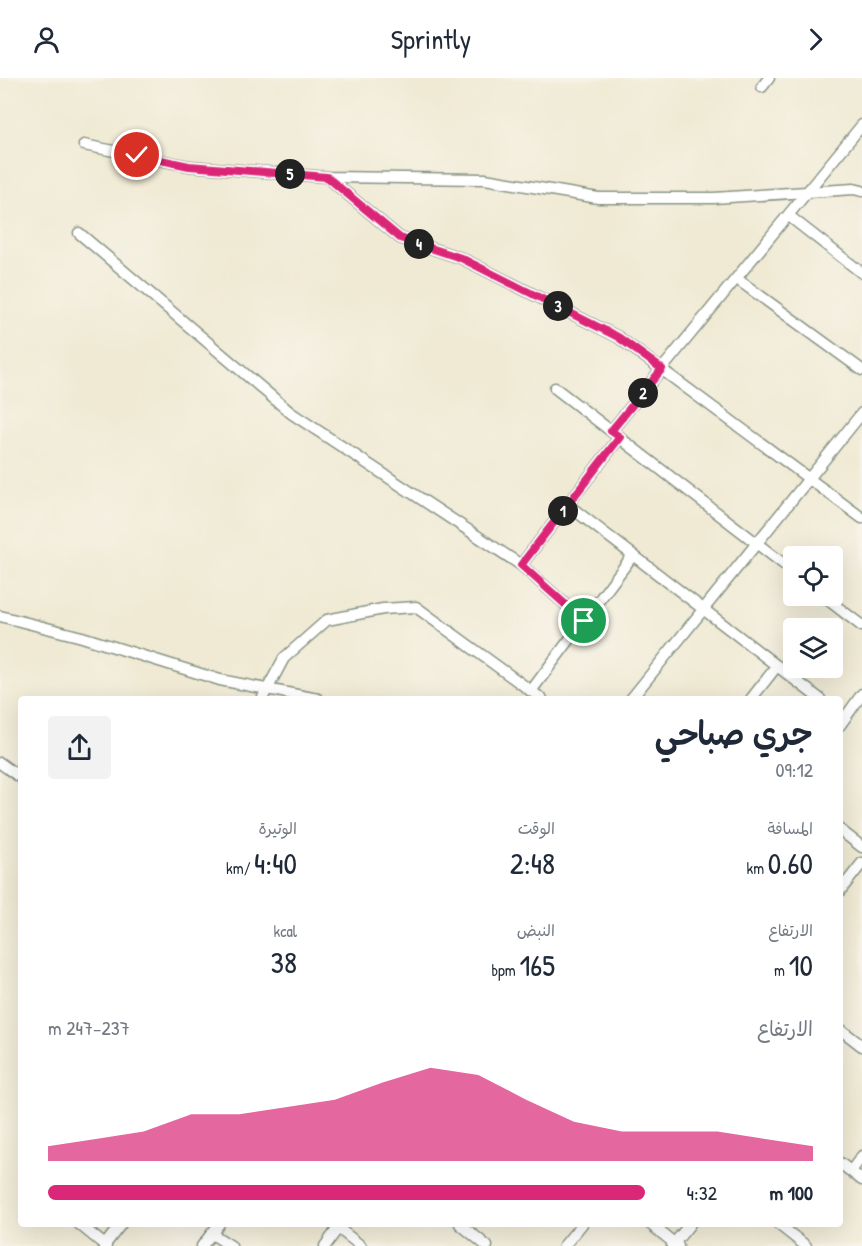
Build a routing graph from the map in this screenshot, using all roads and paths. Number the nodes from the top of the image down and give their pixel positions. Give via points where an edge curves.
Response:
1 (862, 125) edge
2 (84, 145) dead end
3 (327, 177) junction
4 (862, 191) edge
5 (809, 192) junction
6 (789, 216) junction
7 (79, 233) dead end
8 (862, 273) edge
9 (737, 279) junction
10 (662, 369) junction
11 (862, 370) edge
12 (555, 388) dead end
13 (862, 412) edge
14 (615, 434) junction
15 (809, 478) junction
16 (568, 505) junction
17 (862, 518) edge
18 (757, 543) junction
19 (633, 555) junction
20 (783, 563) edge
21 (521, 565) junction
22 (836, 606) edge
23 (704, 609) junction
24 (0, 616) edge
25 (584, 621) junction
26 (862, 626) edge
27 (777, 666) junction
28 (531, 691) junction
29 (264, 694) edge
30 (862, 694) edge
31 (286, 696) edge
32 (538, 696) edge
33 (633, 696) edge
34 (753, 696) edge
35 (816, 696) edge
36 (843, 718) edge
37 (0, 764) edge
38 (18, 776) edge
39 (843, 832) edge
40 (862, 847) edge
41 (862, 863) edge
42 (843, 887) edge
43 (843, 1031) edge
44 (862, 1046) edge
45 (862, 1156) edge
46 (843, 1165) edge
47 (850, 1171) junction
48 (862, 1180) edge
49 (83, 1227) edge
50 (119, 1227) edge
51 (217, 1227) edge
52 (336, 1227) edge
53 (339, 1227) edge
54 (464, 1227) edge
55 (580, 1227) edge
56 (654, 1227) edge
57 (688, 1227) edge
58 (782, 1227) edge
59 (212, 1234) junction
60 (675, 1245) edge
61 (105, 1246) edge
62 (202, 1246) edge
63 (231, 1246) edge
64 (325, 1246) edge
65 (361, 1246) edge
66 (488, 1246) edge
67 (564, 1246) edge
68 (806, 1246) edge

1 - 5 street
2 - 3 street via 189,166
3 - 5 street via 485,179 598,198 714,198
3 - 10 street via 400,238 472,263 618,337
4 - 5 street
5 - 6 street
6 - 8 street
6 - 9 street
7 - 21 street via 291,413
9 - 10 street
9 - 11 street
10 - 14 street
10 - 15 street
12 - 14 street
13 - 15 street
14 - 16 street
14 - 18 street
15 - 17 street
15 - 18 street
16 - 19 street
16 - 21 street
18 - 20 street
18 - 23 street
19 - 23 street
19 - 25 street
21 - 25 street
22 - 26 street
23 - 27 street
23 - 33 street
24 - 29 street via 82,637
25 - 28 street
27 - 34 street
27 - 35 street
28 - 29 street via 416,607 327,620 285,658
28 - 32 street
29 - 31 street
30 - 36 street
37 - 38 street
39 - 40 street
41 - 42 street
43 - 44 street
45 - 47 street
46 - 47 street
47 - 48 street
49 - 61 street
50 - 61 street
51 - 59 street
52 - 64 street
53 - 65 street
54 - 66 street
55 - 67 street
56 - 60 street
57 - 60 street
58 - 68 street
59 - 62 street
59 - 63 street

